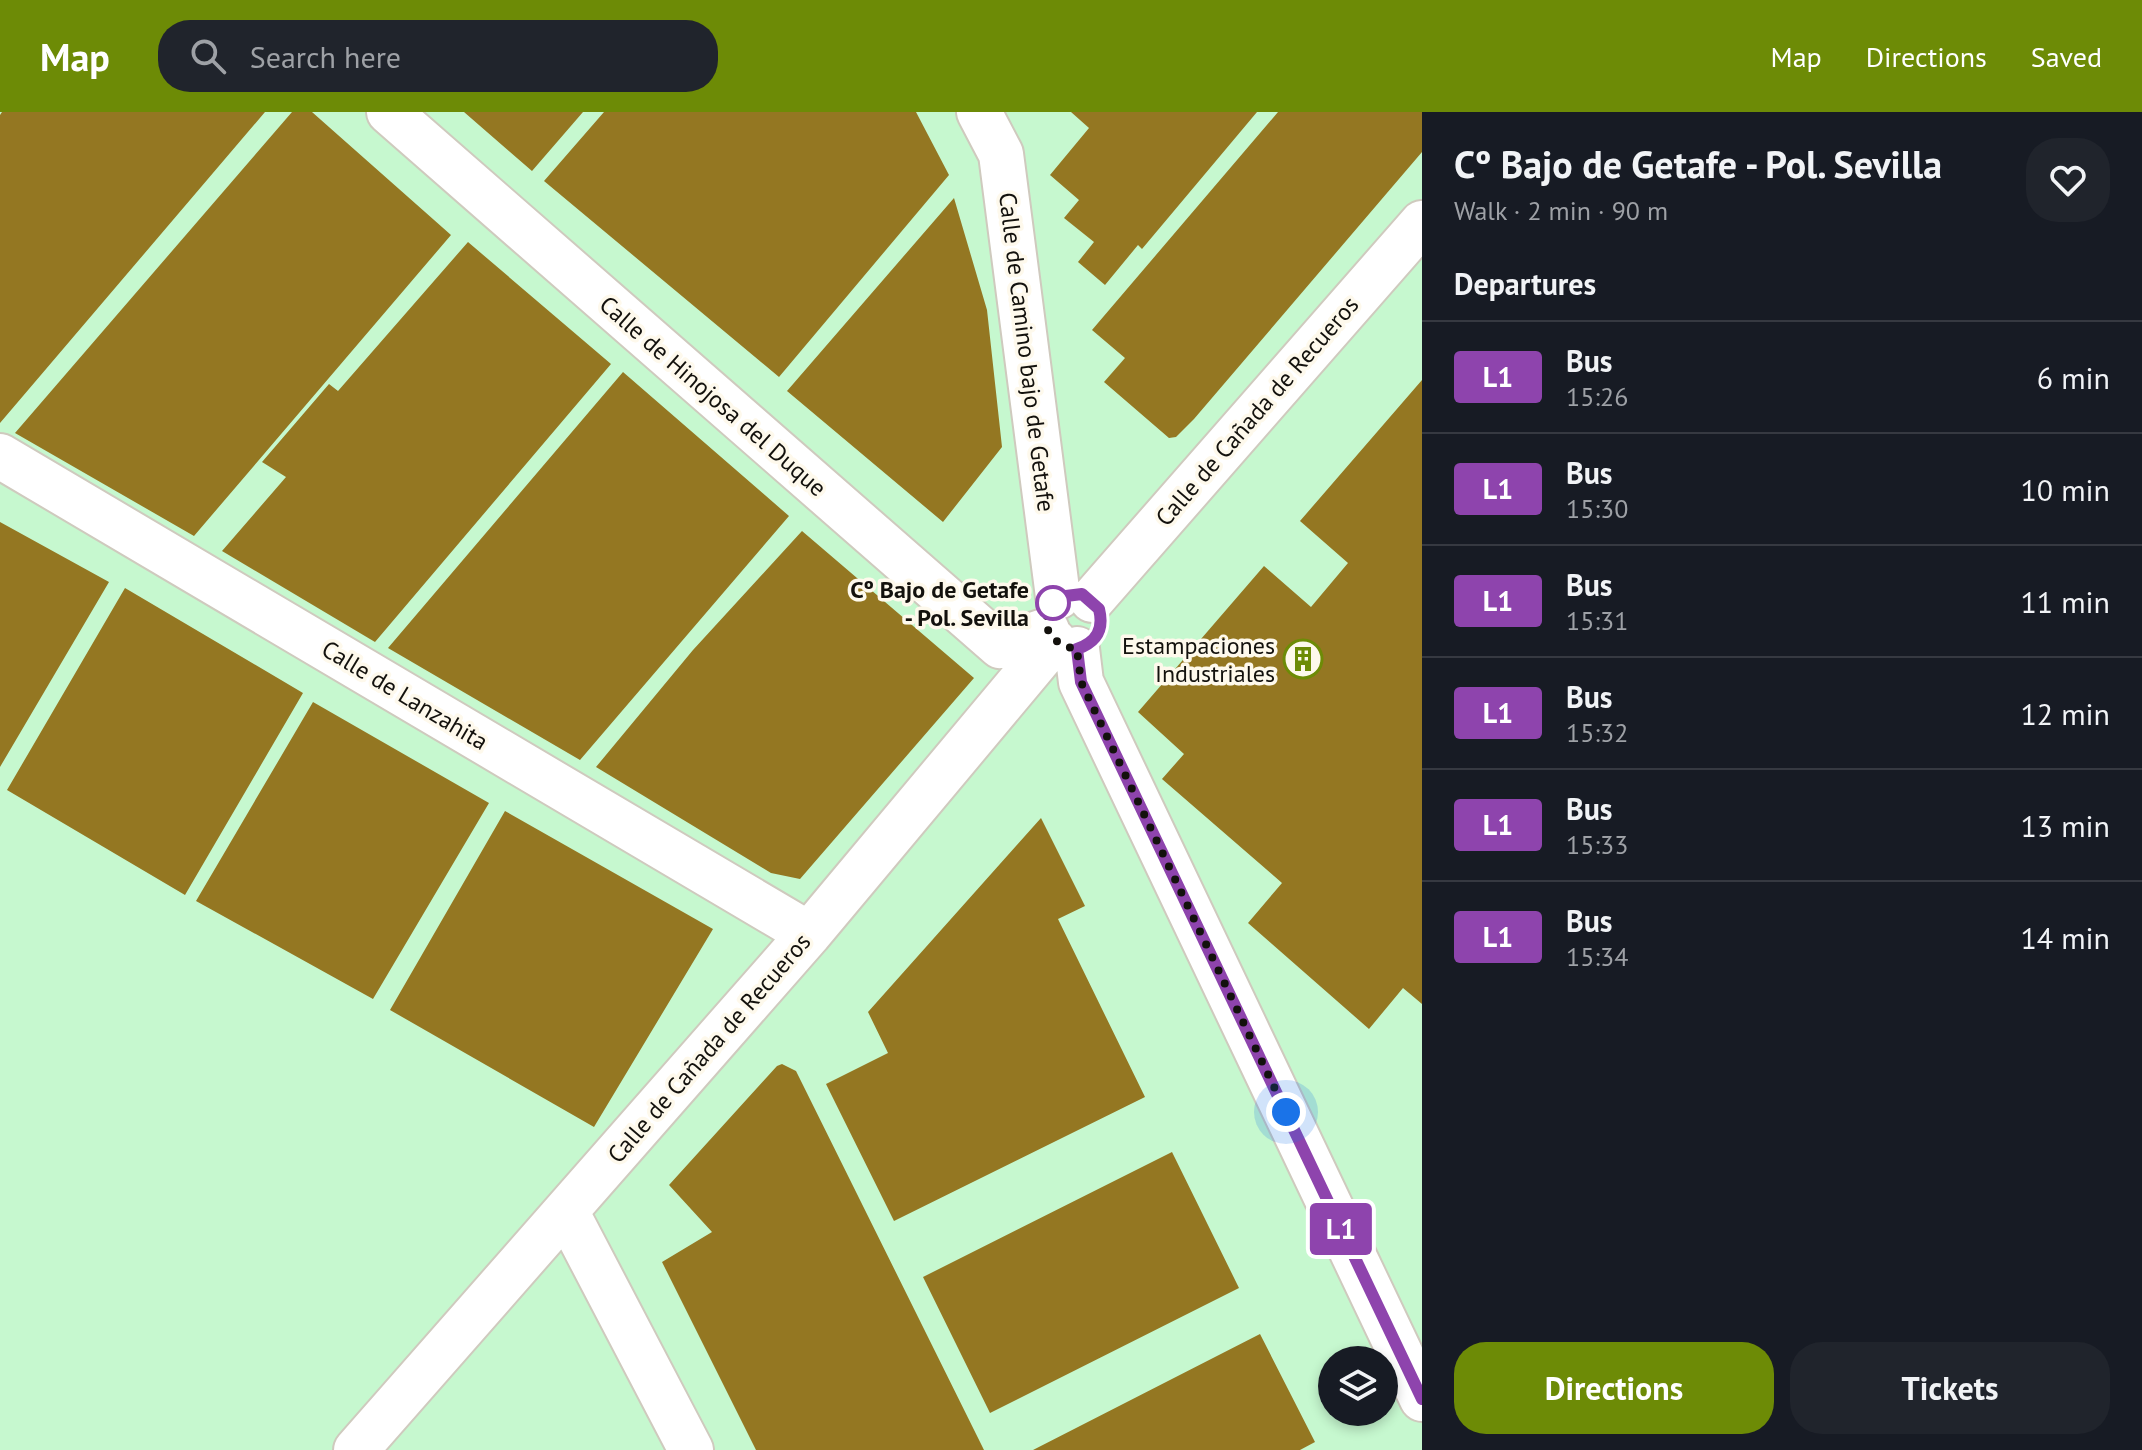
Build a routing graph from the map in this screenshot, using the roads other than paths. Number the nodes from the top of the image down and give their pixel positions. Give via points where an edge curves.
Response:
1 (389, 112) edge
2 (979, 112) edge
3 (1422, 223) edge
4 (0, 456) edge
5 (1066, 623) junction
6 (809, 934) junction
7 (566, 1211) junction
8 (1422, 1399) edge
9 (356, 1450) edge
10 (691, 1450) edge

1 - 5 street, Calle de Hinojosa del Duque via 1000,646
2 - 5 street, Calle de Camino bajo de Getafe via 1001,154
3 - 5 street, Calle de Cañada de Recueros
4 - 6 street, Calle de Lanzahita
5 - 6 street, Calle de Cañada de Recueros
5 - 8 street, Calle de Camino bajo de Getafe via 1081,682
6 - 7 street, Calle de Cañada de Recueros
7 - 9 street, Calle de Cañada de Recueros
7 - 10 street

